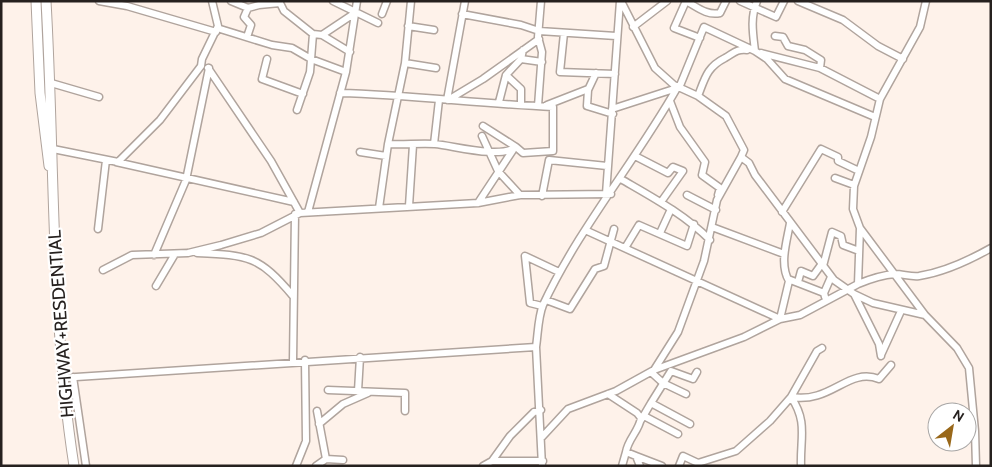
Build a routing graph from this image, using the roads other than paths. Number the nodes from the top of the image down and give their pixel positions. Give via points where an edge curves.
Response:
1 (36, 1) edge
2 (46, 1) edge
3 (100, 1) edge
4 (212, 1) edge
5 (231, 1) edge
6 (334, 1) edge
7 (357, 1) edge
8 (387, 1) edge
9 (411, 1) edge
10 (464, 1) edge
11 (541, 1) edge
12 (620, 1) edge
13 (667, 1) edge
14 (686, 1) edge
15 (726, 1) edge
16 (740, 1) edge
17 (757, 1) edge
18 (784, 1) edge
19 (798, 1) edge
20 (926, 1) edge
21 (279, 2) edge
22 (811, 4) edge
23 (248, 8) junction
24 (754, 8) junction
25 (354, 12) junction
26 (382, 14) dead end
27 (462, 14) junction
28 (378, 23) dead end
29 (408, 26) junction
30 (633, 27) junction
31 (217, 30) junction
32 (434, 30) dead end
33 (539, 31) junction
34 (564, 33) junction
35 (313, 34) junction
36 (322, 35) junction
37 (616, 36) junction
38 (775, 36) dead end
39 (247, 37) junction
40 (700, 38) junction
41 (539, 39) junction
42 (523, 50) junction
43 (755, 51) junction
44 (350, 52) junction
45 (310, 59) junction
46 (521, 59) junction
47 (903, 59) junction
48 (267, 60) dead end
49 (542, 62) junction
50 (405, 63) junction
51 (205, 67) junction
52 (436, 68) dead end
53 (820, 68) junction
54 (346, 72) junction
55 (596, 73) junction
56 (615, 74) junction
57 (506, 75) junction
58 (51, 83) junction
59 (678, 88) junction
60 (588, 90) junction
61 (340, 93) junction
62 (303, 94) junction
63 (397, 95) junction
64 (698, 96) junction
65 (99, 98) dead end
66 (880, 99) junction
67 (438, 100) junction
68 (446, 100) junction
69 (670, 101) junction
70 (499, 102) junction
71 (521, 105) junction
72 (541, 106) junction
73 (297, 110) dead end
74 (612, 112) junction
75 (875, 117) junction
76 (483, 126) dead end
77 (482, 136) dead end
78 (388, 144) junction
79 (434, 144) junction
80 (412, 145) junction
81 (514, 149) junction
82 (53, 150) junction
83 (360, 152) dead end
84 (488, 152) junction
85 (386, 156) junction
86 (635, 156) junction
87 (741, 157) junction
88 (106, 160) junction
89 (116, 162) junction
90 (607, 166) junction
91 (498, 171) junction
92 (860, 171) junction
93 (186, 178) junction
94 (835, 178) dead end
95 (621, 179) junction
96 (52, 181) junction
97 (854, 185) junction
98 (608, 194) junction
99 (520, 195) junction
100 (687, 195) dead end
101 (542, 196) junction
102 (717, 200) junction
103 (294, 202) junction
104 (661, 202) junction
105 (478, 203) junction
106 (409, 206) junction
107 (379, 208) junction
108 (671, 209) junction
109 (716, 210) junction
110 (308, 212) junction
111 (782, 212) junction
112 (297, 214) junction
113 (790, 223) junction
114 (694, 224) junction
115 (712, 227) junction
116 (860, 228) junction
117 (98, 229) dead end
118 (614, 229) dead end
119 (585, 230) junction
120 (660, 233) junction
121 (710, 240) junction
122 (611, 243) junction
123 (625, 248) junction
124 (991, 248) edge
125 (859, 251) junction
126 (188, 253) junction
127 (175, 254) junction
128 (784, 254) junction
129 (154, 255) junction
130 (822, 265) junction
131 (103, 270) dead end
132 (559, 272) junction
133 (895, 274) junction
134 (830, 277) junction
135 (788, 279) junction
136 (798, 282) junction
137 (697, 283) junction
138 (858, 284) junction
139 (156, 286) dead end
140 (847, 290) junction
141 (824, 293) junction
142 (854, 294) junction
143 (293, 296) junction
144 (546, 300) junction
145 (826, 301) junction
146 (542, 306) junction
147 (901, 310) junction
148 (925, 315) junction
149 (780, 319) junction
150 (536, 347) junction
151 (822, 348) dead end
152 (360, 357) junction
153 (305, 360) junction
154 (293, 362) junction
155 (891, 365) dead end
156 (653, 372) junction
157 (697, 372) dead end
158 (73, 377) junction
159 (61, 378) junction
160 (663, 383) junction
161 (328, 390) dead end
162 (358, 391) junction
163 (370, 392) junction
164 (608, 394) junction
165 (686, 394) dead end
166 (791, 397) junction
167 (651, 403) junction
168 (317, 410) dead end
169 (541, 410) junction
170 (405, 411) dead end
171 (642, 418) junction
172 (319, 424) junction
173 (690, 424) dead end
174 (678, 434) dead end
175 (542, 437) junction
176 (626, 452) junction
177 (636, 456) junction
178 (326, 459) junction
179 (343, 460) dead end
180 (492, 461) junction
181 (515, 463) edge
182 (542, 463) edge
183 (74, 466) edge
184 (86, 466) edge
185 (296, 466) edge
186 (316, 466) edge
187 (483, 466) edge
188 (622, 466) edge
189 (640, 466) edge
190 (662, 466) edge
191 (679, 466) edge
192 (801, 466) edge
193 (976, 466) edge

1 - 96 highway via 42,118
2 - 58 highway
3 - 31 street
4 - 31 street
5 - 23 street
6 - 25 street
7 - 25 street
8 - 26 street
9 - 29 street
10 - 27 street
11 - 33 street
12 - 30 street
12 - 37 street
13 - 30 street
14 - 15 street via 704,12 720,14
14 - 40 street via 674,28
16 - 24 street
17 - 24 street
18 - 24 street via 776,17
19 - 22 street
20 - 47 street via 920,27
21 - 23 street
21 - 35 street via 284,11
22 - 47 street via 847,22 870,41
23 - 39 street via 244,17 251,24
24 - 43 street
25 - 28 street
25 - 36 street
25 - 44 street
27 - 33 street
27 - 68 street
29 - 32 street
29 - 50 street
30 - 59 street via 655,68
31 - 39 street
31 - 51 street via 202,59
33 - 34 street
33 - 41 street
34 - 37 street
34 - 55 street via 560,72
35 - 36 street
35 - 45 street
36 - 44 street
37 - 56 street
38 - 53 street via 783,38 788,46 816,55 821,60
39 - 45 street via 292,48
40 - 43 street via 704,27
40 - 59 street
41 - 42 street
41 - 49 street
42 - 46 street
42 - 68 street via 483,79
43 - 53 street
43 - 64 street via 734,51 716,61
43 - 75 street via 786,79
44 - 54 street
45 - 54 street
45 - 62 street via 310,72
46 - 49 street
46 - 57 street
47 - 66 street
48 - 62 street via 262,79
49 - 72 street
50 - 52 street
50 - 63 street
51 - 89 street via 160,120
51 - 93 street
51 - 103 street via 271,162
53 - 66 street
54 - 61 street
55 - 56 street
55 - 60 street
56 - 74 street
57 - 70 street
57 - 71 street via 521,89
58 - 65 street
58 - 82 highway
59 - 64 street
59 - 69 street
59 - 74 street
60 - 72 street
60 - 74 street via 587,106
61 - 63 street
61 - 110 street
62 - 73 street
63 - 67 street
63 - 78 street
64 - 87 street via 731,122 744,150
66 - 75 street
67 - 68 street
67 - 79 street
68 - 70 street
69 - 86 street
69 - 102 street via 680,127 705,162 702,175 720,188
70 - 71 street
71 - 72 street
72 - 81 street via 553,107 553,151 522,153
74 - 90 street
75 - 92 street
76 - 81 street
77 - 84 street
78 - 80 street
78 - 85 street
79 - 80 street
79 - 84 street
80 - 106 street
81 - 84 street
81 - 91 street
82 - 88 street
82 - 96 highway
83 - 85 street
84 - 91 street
85 - 107 street
86 - 95 street
86 - 104 street via 668,174 673,167 683,171
87 - 102 street
87 - 111 street
88 - 89 street
88 - 117 street
89 - 93 street
90 - 98 street
90 - 101 street via 548,160
91 - 99 street
91 - 105 street
92 - 97 street
92 - 111 street via 838,162 838,157 821,149
93 - 103 street
93 - 129 street
94 - 97 street
95 - 98 street
95 - 104 street
96 - 159 highway, HIGHWAY+RESDENTIAL
97 - 116 street via 853,209
98 - 101 street
98 - 119 street
99 - 101 street
99 - 105 street
100 - 109 street
102 - 109 street
103 - 112 street
104 - 108 street
105 - 106 street
106 - 107 street
107 - 110 street
108 - 114 street
108 - 120 street
109 - 115 street
110 - 112 street
111 - 113 street
112 - 126 street via 261,232
112 - 143 street
113 - 128 street
113 - 130 street
114 - 120 street via 687,246
114 - 121 street
115 - 121 street
115 - 128 street
116 - 125 street
116 - 133 street
118 - 122 street
119 - 122 street
119 - 132 street
120 - 123 street via 639,225
121 - 137 street
122 - 123 street
122 - 144 street via 604,266 594,269 570,309
123 - 137 street
124 - 133 street via 941,271 916,276
125 - 130 street via 843,245 841,236 832,232
125 - 138 street
126 - 127 street
126 - 143 street via 240,255 271,270
127 - 129 street
127 - 139 street
128 - 135 street via 784,274
129 - 131 street via 132,255
130 - 134 street
130 - 136 street via 813,276 802,272
132 - 144 street
132 - 146 street via 525,256 530,304
133 - 138 street
133 - 148 street
134 - 140 street
134 - 141 street
135 - 136 street
135 - 149 street
136 - 141 street
137 - 149 street
137 - 156 street via 678,332
138 - 140 street
140 - 142 street
140 - 145 street
141 - 145 street
142 - 147 street
142 - 147 street via 881,356
143 - 154 street
144 - 146 street
145 - 149 street via 800,315
146 - 150 street
147 - 148 street
148 - 193 street via 957,348 969,368
149 - 156 street
150 - 152 street
150 - 169 street
151 - 166 street via 817,351
152 - 153 street
152 - 162 street
153 - 154 street
153 - 185 street via 306,441
154 - 158 street
155 - 166 street via 879,379 868,375 811,398
156 - 160 street
156 - 164 street
157 - 160 street via 693,379 671,371
158 - 159 street
158 - 184 street
159 - 183 highway, HIGHWAY+RESDENTIAL
160 - 165 street
160 - 167 street
161 - 162 street
162 - 163 street
163 - 170 street via 404,393
163 - 172 street via 343,404
164 - 171 street
164 - 175 street via 568,409
166 - 191 street via 736,452 698,463 683,456
166 - 192 street via 799,408 804,434
167 - 171 street
167 - 173 street
168 - 172 street
169 - 175 street
169 - 180 street via 534,412 510,436
171 - 174 street
171 - 176 street via 627,444
172 - 178 street
175 - 182 street
176 - 177 street
176 - 188 street
177 - 189 street
177 - 190 street
178 - 179 street
178 - 186 street
180 - 181 street
180 - 187 street
181 - 182 street

